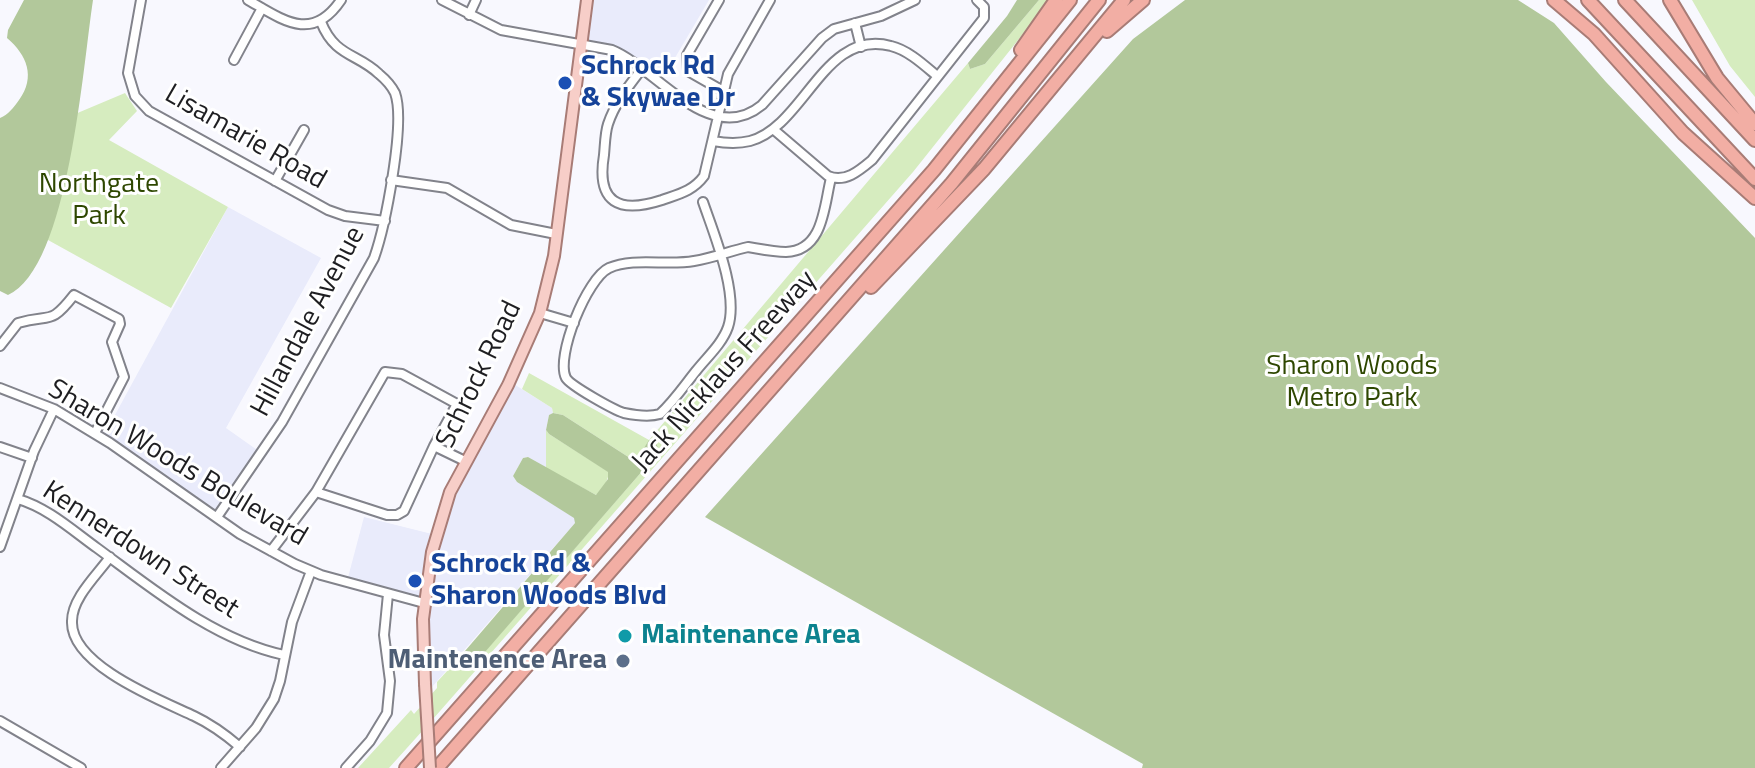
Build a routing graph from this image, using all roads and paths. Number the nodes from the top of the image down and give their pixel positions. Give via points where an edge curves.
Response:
1 (141, 0) edge
2 (248, 0) edge
3 (341, 0) edge
4 (442, 0) edge
5 (476, 0) edge
6 (587, 0) edge
7 (719, 0) edge
8 (770, 0) edge
9 (915, 0) edge
10 (977, 0) edge
11 (1056, 0) edge
12 (1070, 0) edge
13 (1099, 0) edge
14 (1124, 0) edge
15 (1143, 0) edge
16 (1554, 0) edge
17 (1588, 0) edge
18 (1625, 0) edge
19 (1670, 0) edge
20 (262, 8) junction
21 (469, 15) junction
22 (321, 22) junction
23 (855, 23) junction
24 (581, 44) junction
25 (861, 47) junction
26 (234, 60) dead end
27 (641, 70) junction
28 (1062, 75) junction
29 (937, 76) junction
30 (723, 91) junction
31 (718, 117) junction
32 (1755, 124) edge
33 (773, 129) junction
34 (304, 130) dead end
35 (1755, 140) edge
36 (713, 141) junction
37 (950, 151) junction
38 (831, 178) junction
39 (1755, 179) edge
40 (391, 180) junction
41 (275, 181) junction
42 (1755, 198) edge
43 (703, 202) dead end
44 (385, 221) junction
45 (556, 234) junction
46 (720, 255) junction
47 (540, 313) junction
48 (574, 323) junction
49 (810, 344) junction
50 (0, 346) edge
51 (0, 388) edge
52 (54, 409) junction
53 (95, 433) junction
54 (434, 446) junction
55 (0, 447) edge
56 (32, 458) junction
57 (465, 461) junction
58 (316, 492) junction
59 (18, 499) junction
60 (217, 517) junction
61 (4, 524) edge
62 (0, 547) edge
63 (271, 551) junction
64 (110, 557) junction
65 (311, 571) junction
66 (388, 594) junction
67 (424, 603) junction
68 (284, 655) junction
69 (0, 721) edge
70 (240, 747) junction
71 (81, 768) edge
72 (221, 768) edge
73 (346, 768) edge
74 (406, 768) edge
75 (430, 768) edge
76 (437, 768) edge

1 - 41 street, Lisamarie Road via 128,73 135,96 149,111
2 - 20 street
3 - 22 street
4 - 21 street
5 - 21 street
6 - 24 main road, Schrock Road
7 - 30 street via 687,55 688,71
8 - 30 street
9 - 23 street
10 - 29 street via 984,18
11 - 37 highway
12 - 37 highway, Jack Nicklaus Freeway
13 - 49 highway, Jack Nicklaus Freeway via 996,130
14 - 28 highway
15 - 28 highway
16 - 42 highway via 1594,34 1683,133
17 - 39 highway
18 - 35 highway
19 - 32 highway via 1717,78
20 - 22 street via 298,25
20 - 26 street
21 - 24 street via 501,30
22 - 40 street, Hillandale Avenue via 342,52 377,72 394,91 400,115
23 - 25 street
23 - 31 street via 822,38 756,110
24 - 27 street via 618,53
24 - 45 main road, Schrock Road
25 - 29 street via 890,45
25 - 33 street via 838,57
27 - 31 street
27 - 36 street via 608,124 602,168 608,196 633,207 687,191 704,176
28 - 49 highway via 946,210
29 - 38 street via 872,160 856,174
30 - 31 street
31 - 36 street
33 - 36 street via 749,141
33 - 38 street
34 - 41 street
37 - 74 highway, Jack Nicklaus Freeway
38 - 46 street via 814,238 790,252 748,247
40 - 44 street, Hillandale Avenue
40 - 45 street via 447,188 511,225
41 - 44 street, Lisamarie Road via 328,210
43 - 46 street
44 - 60 street, Hillandale Avenue via 374,258 282,422
45 - 47 main road, Schrock Road
46 - 48 street via 606,269 581,302
46 - 48 street via 731,303 729,325 718,346 660,414 622,412 572,384 565,374
47 - 48 street
47 - 57 main road, Schrock Road via 508,386
49 - 76 highway, Jack Nicklaus Freeway
50 - 53 street via 18,323 51,318 74,295 119,319 112,342 124,377
51 - 52 street, Sharon Woods Boulevard
52 - 53 street, Sharon Woods Boulevard
52 - 56 street
53 - 60 street, Sharon Woods Boulevard
54 - 57 street
54 - 58 street via 404,511 397,515
54 - 58 street via 457,404 402,374 385,372
55 - 56 street
56 - 59 street
57 - 67 main road, Schrock Road via 430,557
58 - 63 street
59 - 61 street
59 - 64 street, Kennerdown Street via 51,514
60 - 63 street, Sharon Woods Boulevard
61 - 62 street
63 - 65 street, Sharon Woods Boulevard
64 - 68 street, Kennerdown Street via 244,644
64 - 70 street via 78,600 71,618 73,636 84,652 121,679 222,732
65 - 66 street, Sharon Woods Boulevard
65 - 68 street
66 - 67 street, Sharon Woods Boulevard
66 - 73 street via 387,713
67 - 75 main road, Schrock Road, bridge
68 - 70 street via 274,699
69 - 71 street
70 - 72 street

